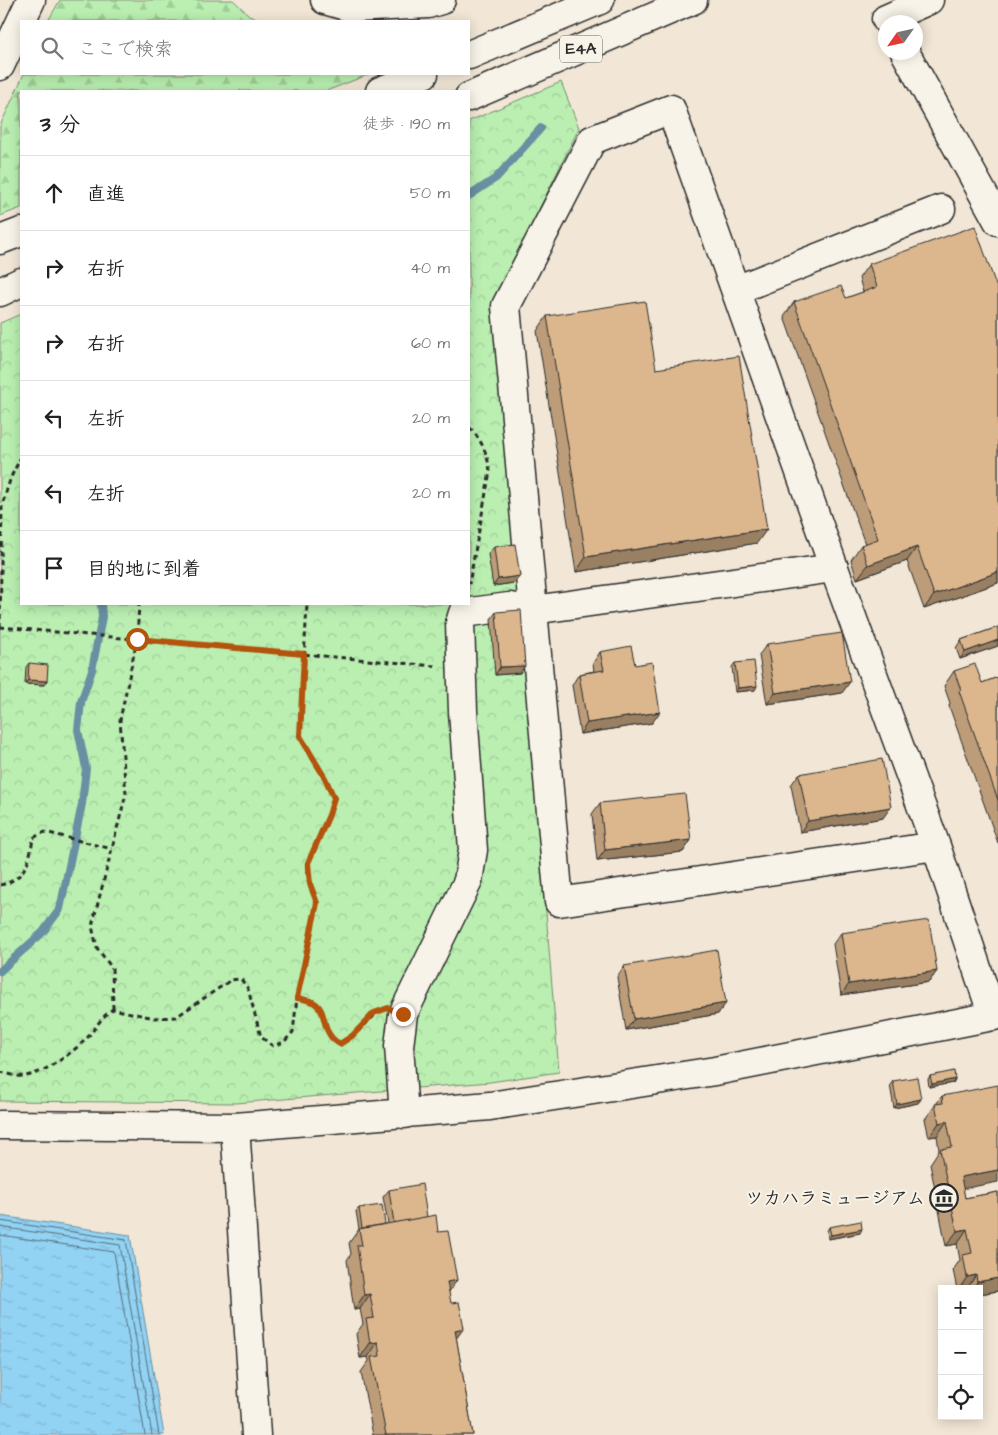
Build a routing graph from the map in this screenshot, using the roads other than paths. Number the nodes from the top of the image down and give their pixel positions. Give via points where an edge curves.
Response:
1 (31, 0) edge
2 (325, 0) edge
3 (441, 0) edge
4 (600, 0) edge
5 (693, 0) edge
6 (929, 0) edge
7 (895, 15) edge
8 (22, 20) edge
9 (20, 23) edge
10 (470, 55) edge
11 (909, 60) edge
12 (0, 66) edge
13 (421, 75) edge
14 (383, 90) edge
15 (470, 97) edge
16 (941, 209) dead end
17 (998, 221) edge
18 (20, 232) edge
19 (0, 240) edge
20 (20, 269) edge
21 (0, 276) edge
22 (20, 282) edge
23 (736, 290) junction
24 (0, 292) edge
25 (834, 568) junction
26 (533, 610) junction
27 (936, 846) junction
28 (996, 1015) edge
29 (404, 1114) junction
30 (0, 1125) edge
31 (235, 1127) junction
32 (256, 1435) edge

1 - 8 main road
2 - 3 main road via 353,8 428,4
4 - 10 main road, E4A
5 - 15 main road, E4A
6 - 7 main road
9 - 12 main road
11 - 17 main road
13 - 14 main road
16 - 23 main road
18 - 19 main road
20 - 21 main road
22 - 24 main road
23 - 25 main road
23 - 26 main road via 671,108 592,140 506,306
25 - 26 main road
25 - 27 main road
26 - 27 main road via 559,902
26 - 29 main road via 510,607 464,613 460,623 473,850 468,881 403,1014 399,1046
27 - 28 main road
28 - 29 main road via 715,1071 490,1106
29 - 31 main road
30 - 31 main road
31 - 32 main road

